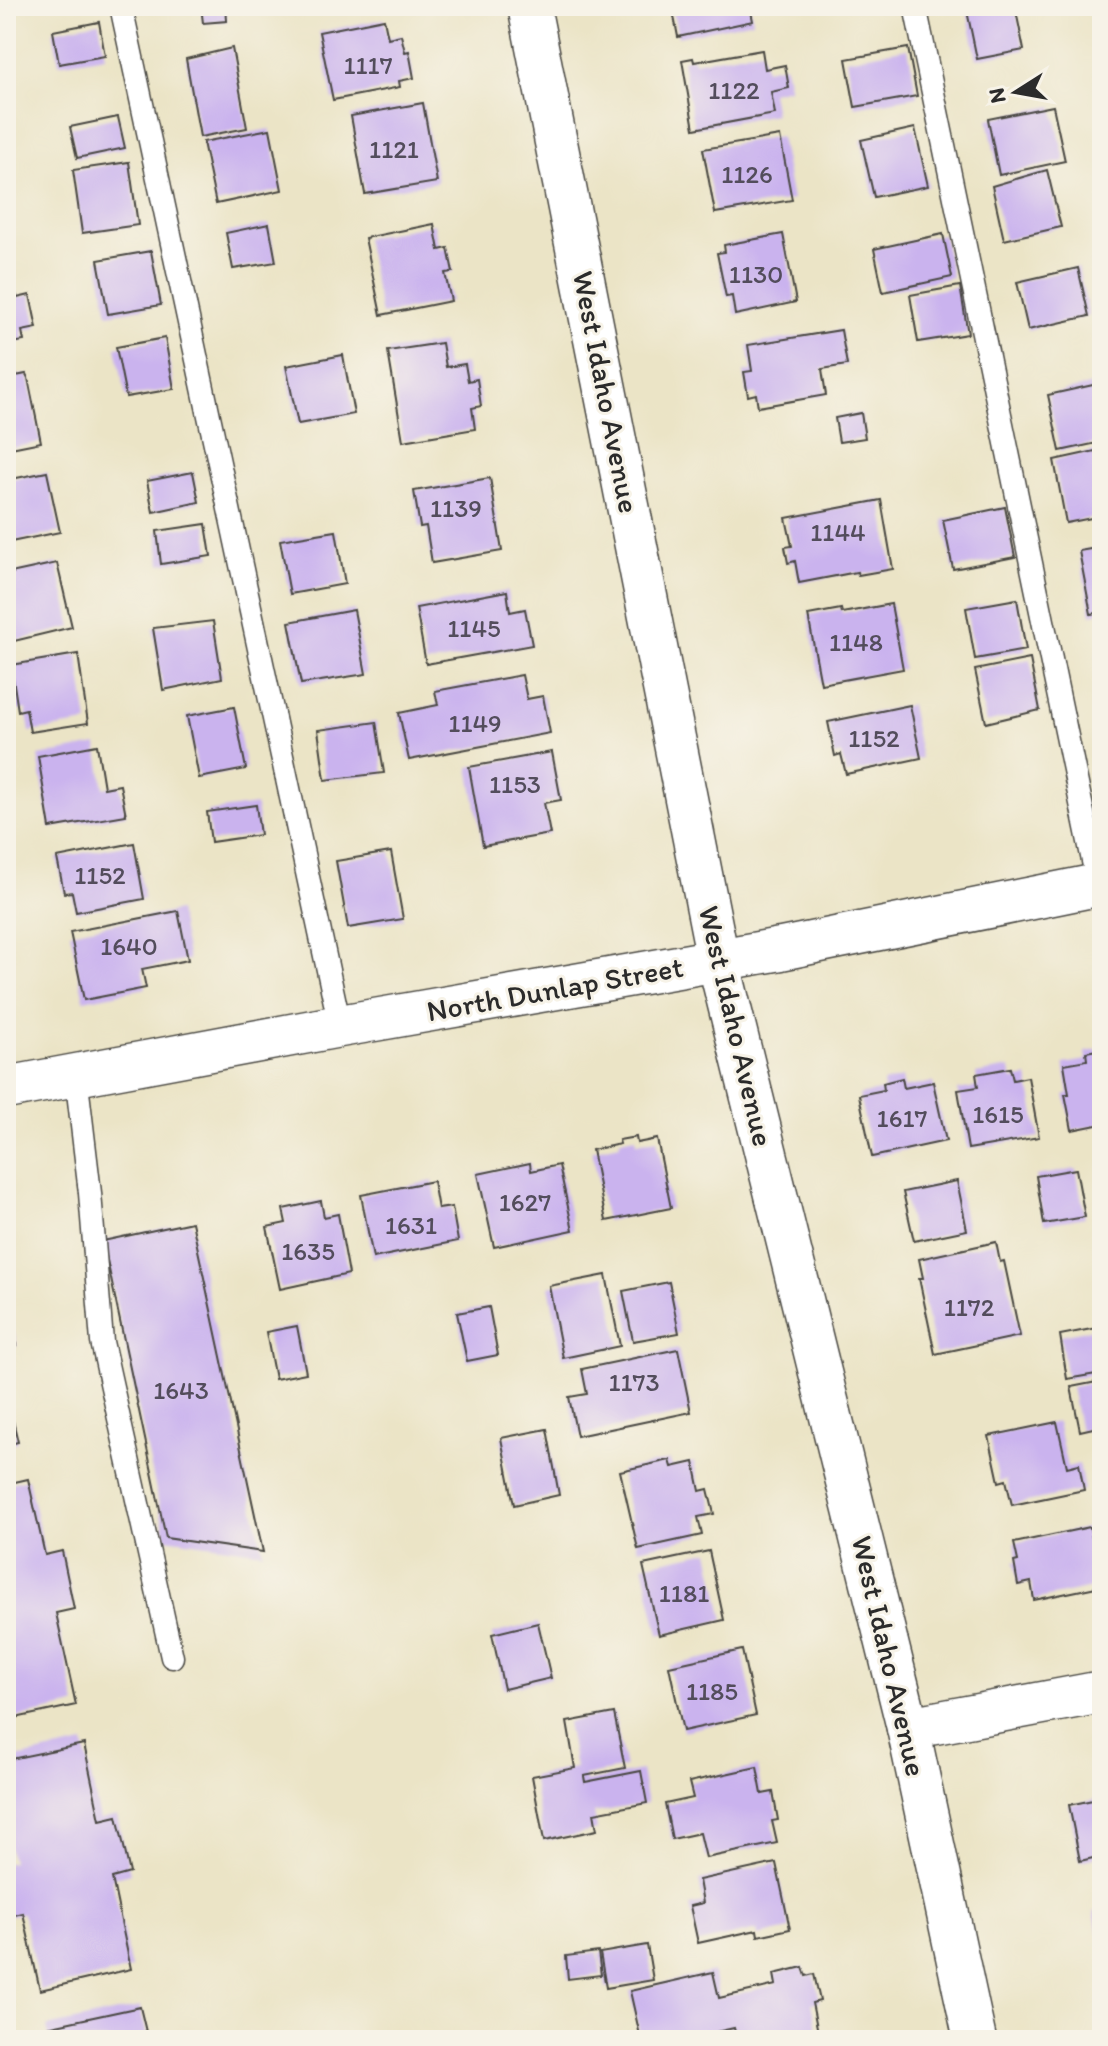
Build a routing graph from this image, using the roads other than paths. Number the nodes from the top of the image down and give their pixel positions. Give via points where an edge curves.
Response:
1 (121, 6) edge
2 (529, 6) edge
3 (915, 6) edge
4 (1100, 885) edge
5 (718, 960) junction
6 (340, 1026) junction
7 (76, 1075) junction
8 (6, 1088) edge
9 (172, 1657) dead end
10 (1102, 1692) edge
11 (908, 1728) junction
12 (975, 2040) edge

1 - 6 lane
2 - 5 street, West Idaho Avenue
3 - 4 lane
4 - 5 street, North Dunlap Street
5 - 6 street, North Dunlap Street
5 - 11 street, West Idaho Avenue
6 - 7 street, North Dunlap Street
7 - 8 street, North Dunlap Street
7 - 9 lane via 102,1342
10 - 11 street
11 - 12 street, West Idaho Avenue

